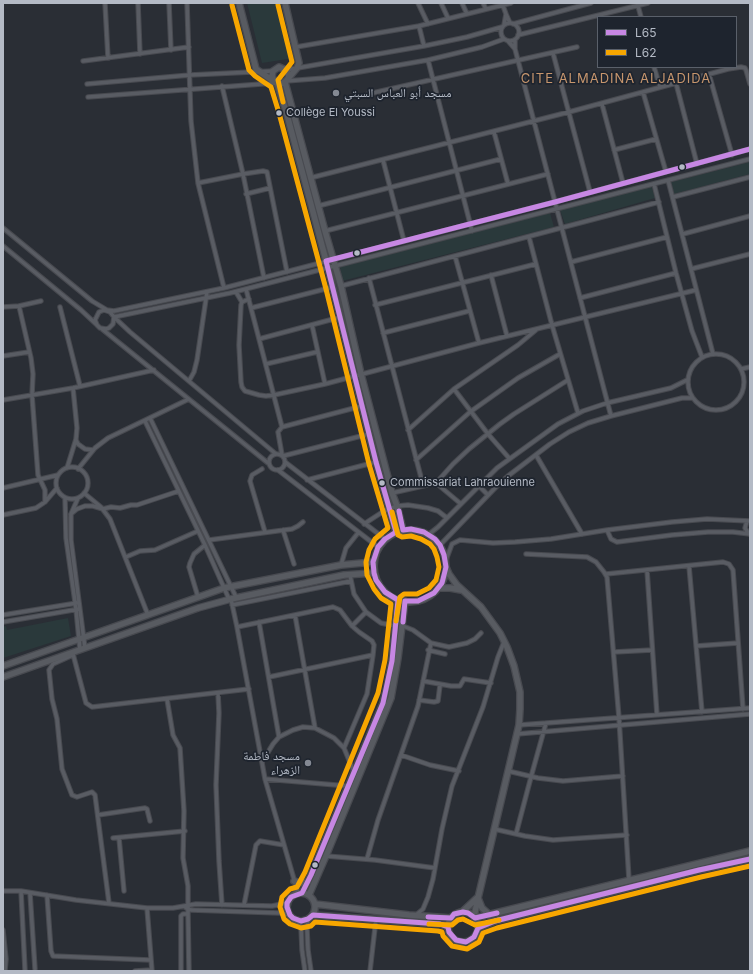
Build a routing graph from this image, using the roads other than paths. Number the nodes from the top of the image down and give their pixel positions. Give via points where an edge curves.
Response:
1 (105, 3) edge
2 (138, 3) edge
3 (169, 3) edge
4 (187, 3) edge
5 (239, 3) edge
6 (285, 3) edge
7 (418, 3) edge
8 (441, 3) edge
9 (462, 3) edge
10 (484, 3) edge
11 (511, 3) edge
12 (591, 3) edge
13 (648, 3) edge
14 (503, 4) edge
15 (638, 6) junction
16 (486, 9) junction
17 (467, 14) junction
18 (506, 14) junction
19 (641, 16) edge
20 (448, 18) junction
21 (512, 23) junction
22 (428, 24) junction
23 (419, 26) junction
24 (503, 26) junction
25 (518, 35) junction
26 (506, 40) junction
27 (515, 40) junction
28 (424, 46) junction
29 (189, 47) junction
30 (296, 47) junction
31 (577, 47) dead end
32 (515, 49) junction
33 (171, 50) junction
34 (553, 53) junction
35 (140, 54) junction
36 (108, 58) junction
37 (428, 60) junction
38 (518, 60) junction
39 (83, 61) dead end
40 (737, 67) edge
41 (297, 68) junction
42 (654, 68) edge
43 (728, 68) edge
44 (286, 70) junction
45 (259, 71) junction
46 (273, 71) junction
47 (709, 74) junction
48 (190, 75) junction
49 (434, 80) junction
50 (286, 81) junction
51 (276, 82) junction
52 (676, 83) junction
53 (87, 84) dead end
54 (750, 84) edge
55 (222, 86) junction
56 (660, 87) junction
57 (190, 89) junction
58 (644, 92) junction
59 (368, 94) dead end
60 (88, 97) dead end
61 (602, 104) junction
62 (569, 112) junction
63 (534, 120) junction
64 (494, 132) junction
65 (656, 139) junction
66 (449, 143) junction
67 (750, 149) edge
68 (614, 150) junction
69 (732, 154) junction
70 (501, 159) junction
71 (750, 159) edge
72 (383, 160) junction
73 (697, 164) junction
74 (456, 170) junction
75 (666, 172) junction
76 (243, 174) junction
77 (548, 174) junction
78 (310, 178) junction
79 (750, 178) edge
80 (668, 180) junction
81 (198, 183) junction
82 (623, 183) junction
83 (508, 184) junction
84 (654, 184) junction
85 (270, 188) junction
86 (390, 188) junction
87 (590, 192) junction
88 (246, 194) junction
89 (464, 196) junction
90 (673, 197) junction
91 (555, 202) junction
92 (659, 202) junction
93 (318, 206) junction
94 (557, 209) junction
95 (396, 212) junction
96 (750, 216) edge
97 (471, 224) junction
98 (3, 228) edge
99 (562, 228) junction
100 (325, 231) junction
101 (472, 231) junction
102 (683, 234) junction
103 (529, 237) junction
104 (667, 237) junction
105 (404, 241) junction
106 (3, 246) edge
107 (750, 254) edge
108 (455, 256) junction
109 (333, 260) junction
110 (326, 261) junction
111 (570, 262) junction
112 (536, 264) junction
113 (335, 266) junction
114 (328, 268) junction
115 (691, 269) junction
116 (286, 272) junction
117 (676, 273) junction
118 (491, 275) junction
119 (264, 278) junction
120 (369, 278) junction
121 (462, 283) junction
122 (341, 286) junction
123 (333, 287) junction
124 (224, 288) junction
125 (246, 289) junction
126 (696, 290) junction
127 (207, 292) junction
128 (236, 292) junction
129 (682, 293) junction
130 (206, 298) junction
131 (580, 298) junction
132 (249, 300) junction
133 (41, 301) dead end
134 (242, 302) junction
135 (376, 305) junction
136 (19, 306) junction
137 (3, 307) edge
138 (60, 307) dead end
139 (251, 308) junction
140 (107, 310) junction
141 (469, 310) junction
142 (114, 317) junction
143 (341, 317) junction
144 (585, 317) junction
145 (96, 324) junction
146 (312, 325) junction
147 (552, 325) junction
148 (101, 328) junction
149 (537, 329) junction
150 (383, 333) junction
151 (508, 336) junction
152 (259, 339) junction
153 (479, 343) junction
154 (29, 352) junction
155 (317, 352) junction
156 (560, 354) junction
157 (713, 354) junction
158 (3, 356) edge
159 (702, 357) junction
160 (266, 364) junction
161 (391, 367) junction
162 (750, 367) edge
163 (741, 368) junction
164 (154, 370) junction
165 (358, 375) junction
166 (568, 380) junction
167 (687, 380) junction
168 (189, 381) junction
169 (750, 381) edge
170 (744, 382) junction
171 (325, 384) junction
172 (80, 386) junction
173 (74, 388) junction
174 (454, 389) junction
175 (274, 395) junction
176 (32, 396) junction
177 (692, 398) junction
178 (189, 399) junction
179 (3, 400) edge
180 (608, 403) junction
181 (363, 406) junction
182 (470, 412) junction
183 (578, 413) junction
184 (611, 416) junction
185 (150, 418) junction
186 (145, 421) junction
187 (282, 427) junction
188 (408, 430) junction
189 (369, 434) junction
190 (488, 434) junction
191 (76, 439) junction
192 (93, 450) junction
193 (276, 454) junction
194 (536, 455) junction
195 (282, 456) junction
196 (509, 458) junction
197 (416, 460) junction
198 (285, 462) junction
199 (376, 462) junction
200 (268, 463) junction
201 (67, 468) junction
202 (78, 469) junction
203 (262, 469) dead end
204 (278, 470) junction
205 (58, 475) junction
206 (39, 480) junction
207 (307, 480) junction
208 (436, 483) junction
209 (423, 485) junction
210 (479, 486) junction
211 (3, 488) edge
212 (57, 488) junction
213 (184, 489) junction
214 (179, 491) junction
215 (84, 493) junction
216 (392, 493) junction
217 (488, 495) junction
218 (65, 498) junction
219 (78, 498) junction
220 (45, 502) junction
221 (461, 504) junction
222 (397, 506) junction
223 (390, 508) junction
224 (103, 509) junction
225 (71, 514) junction
226 (3, 515) edge
227 (447, 518) junction
228 (749, 521) edge
229 (303, 522) dead end
230 (364, 524) junction
231 (282, 530) junction
232 (403, 530) junction
233 (607, 530) junction
234 (198, 531) junction
235 (265, 532) junction
236 (396, 532) junction
237 (358, 533) junction
238 (582, 534) junction
239 (750, 534) edge
240 (428, 535) junction
241 (385, 539) junction
242 (209, 540) junction
243 (205, 545) junction
244 (440, 545) junction
245 (378, 547) junction
246 (526, 554) dead end
247 (126, 557) junction
248 (446, 560) junction
249 (373, 562) junction
250 (294, 564) dead end
251 (341, 565) junction
252 (689, 566) junction
253 (446, 567) junction
254 (647, 570) junction
255 (374, 572) junction
256 (606, 574) junction
257 (350, 578) junction
258 (231, 586) junction
259 (224, 588) junction
260 (438, 588) junction
261 (461, 590) junction
262 (198, 597) junction
263 (232, 598) junction
264 (398, 600) junction
265 (405, 601) junction
266 (80, 602) junction
267 (76, 603) junction
268 (232, 605) junction
269 (81, 608) junction
270 (76, 609) junction
271 (366, 612) junction
272 (148, 614) junction
273 (3, 615) edge
274 (295, 615) junction
275 (3, 622) edge
276 (259, 622) junction
277 (352, 626) junction
278 (395, 626) junction
279 (403, 626) junction
280 (237, 627) junction
281 (481, 633) dead end
282 (82, 638) junction
283 (504, 641) junction
284 (431, 643) junction
285 (738, 643) junction
286 (696, 646) junction
287 (83, 649) junction
288 (428, 650) junction
289 (652, 650) junction
290 (614, 652) junction
291 (73, 654) junction
292 (445, 654) dead end
293 (373, 655) junction
294 (3, 666) edge
295 (305, 670) junction
296 (3, 678) edge
297 (269, 678) junction
298 (423, 681) junction
299 (491, 684) junction
300 (440, 685) junction
301 (249, 689) junction
302 (218, 693) junction
303 (168, 699) junction
304 (419, 700) junction
305 (750, 708) edge
306 (743, 709) junction
307 (702, 712) junction
308 (750, 714) edge
309 (657, 715) junction
310 (619, 718) junction
311 (546, 723) junction
312 (519, 725) junction
313 (620, 725) junction
314 (315, 728) junction
315 (544, 731) junction
316 (517, 734) junction
317 (279, 737) junction
318 (344, 748) junction
319 (401, 755) junction
320 (262, 762) junction
321 (458, 771) junction
322 (508, 771) junction
323 (354, 772) junction
324 (623, 776) junction
325 (531, 777) junction
326 (265, 779) junction
327 (348, 786) junction
328 (98, 815) junction
329 (150, 821) dead end
330 (494, 829) junction
331 (185, 831) junction
332 (516, 834) junction
333 (627, 835) junction
334 (114, 838) dead end
335 (119, 838) junction
336 (284, 845) junction
337 (750, 851) edge
338 (326, 856) junction
339 (367, 859) junction
340 (750, 859) edge
341 (435, 868) junction
342 (629, 880) junction
343 (294, 881) junction
344 (308, 882) junction
345 (21, 891) junction
346 (124, 891) dead end
347 (3, 892) edge
348 (30, 893) junction
349 (300, 893) junction
350 (47, 895) junction
351 (308, 895) junction
352 (478, 898) junction
353 (108, 903) junction
354 (287, 904) junction
355 (315, 904) junction
356 (222, 905) junction
357 (244, 906) junction
358 (188, 907) junction
359 (147, 908) junction
360 (461, 912) junction
361 (188, 914) junction
362 (290, 915) junction
363 (490, 915) junction
364 (415, 916) junction
365 (311, 917) junction
366 (451, 918) junction
367 (475, 918) junction
368 (376, 919) junction
369 (297, 920) junction
370 (448, 927) junction
371 (478, 928) junction
372 (3, 930) edge
373 (3, 934) edge
374 (32, 937) junction
375 (23, 938) junction
376 (150, 960) junction
377 (35, 969) dead end
378 (25, 970) dead end
379 (5, 971) edge
380 (135, 971) edge
381 (152, 971) edge
382 (181, 971) edge
383 (189, 971) edge
384 (305, 971) edge
385 (311, 971) edge
386 (370, 971) edge

1 - 36 street
2 - 35 street
3 - 33 street
4 - 29 street
5 - 45 street via 253,60
6 - 30 street
7 - 22 street
8 - 20 street
9 - 17 street
10 - 16 street
11 - 14 street
12 - 21 street
13 - 15 street
14 - 16 street
14 - 18 street
15 - 19 street
15 - 25 street
16 - 17 street
17 - 20 street
18 - 21 street
18 - 24 street
20 - 22 street
21 - 24 street
21 - 25 street via 518,28
22 - 23 street
23 - 28 street
23 - 30 street
24 - 26 street via 501,33
24 - 28 street
25 - 27 street
26 - 27 street
26 - 32 street
26 - 37 street
27 - 32 street
28 - 41 street
29 - 33 street
29 - 48 street
30 - 41 street via 299,63
31 - 34 street
32 - 38 street
33 - 35 street
34 - 38 street
34 - 62 street
35 - 36 street
36 - 39 street
37 - 49 street
37 - 50 street via 325,78
38 - 49 street
38 - 63 street
40 - 54 street via 745,68
41 - 44 street
41 - 50 street
42 - 56 street
43 - 47 street
44 - 46 street via 279,67
44 - 50 street via 289,75
45 - 46 street
45 - 48 street
45 - 51 street
46 - 51 street via 272,76
47 - 52 street
47 - 69 street
48 - 53 street
48 - 57 street
49 - 59 street
49 - 66 street
50 - 51 street
50 - 78 street
51 - 55 street
51 - 110 street
52 - 56 street
52 - 73 street
55 - 57 street
55 - 76 street
56 - 58 street
57 - 60 street
57 - 81 street
58 - 61 street
58 - 65 street
61 - 62 street
61 - 68 street
62 - 63 street
62 - 87 street
63 - 64 street
63 - 77 street
64 - 66 street
64 - 70 street
65 - 68 street
65 - 75 street
66 - 72 street
66 - 74 street
67 - 69 street
68 - 82 street
69 - 73 street
70 - 74 street
70 - 83 street
71 - 80 street
72 - 78 street
72 - 86 street
73 - 75 street
74 - 86 street
74 - 89 street
75 - 82 street
76 - 81 street
76 - 85 street via 267,172
76 - 88 street
77 - 83 street
77 - 91 street
78 - 93 street
79 - 90 street
80 - 84 street
80 - 90 street
81 - 124 street
82 - 87 street
83 - 89 street
84 - 92 street
84 - 94 street
85 - 88 street
85 - 116 street
86 - 93 street
86 - 95 street
87 - 91 street
88 - 119 street
89 - 95 street
89 - 97 street
90 - 102 street
91 - 94 street
91 - 97 street
92 - 99 street
92 - 104 street
93 - 100 street
94 - 99 street
94 - 101 street
95 - 100 street
95 - 105 street
96 - 102 street
97 - 101 street
97 - 105 street
98 - 140 street via 92,301
99 - 103 street
99 - 111 street
100 - 109 street
101 - 113 street
102 - 115 street
103 - 108 street
103 - 112 street
104 - 111 street
104 - 117 street
105 - 109 street
106 - 145 street
107 - 115 street
108 - 120 street
108 - 121 street
109 - 110 street
109 - 113 street
110 - 114 street
110 - 116 street
111 - 131 street
112 - 118 street
112 - 147 street
113 - 114 street
113 - 122 street
114 - 123 street
114 - 125 street
115 - 126 street
116 - 119 street
117 - 129 street
117 - 131 street
118 - 121 street
118 - 151 street
119 - 124 street
120 - 122 street
120 - 135 street
121 - 135 street
121 - 141 street
122 - 165 street
123 - 139 street
123 - 143 street
124 - 127 street
125 - 128 street
125 - 132 street
126 - 129 street
126 - 157 street
127 - 130 street
127 - 140 street via 114,311
128 - 130 street
128 - 134 street
129 - 144 street
129 - 159 street
130 - 142 street
130 - 168 street via 197,360
131 - 144 street
132 - 134 street
132 - 139 street
133 - 136 street
134 - 175 street via 239,345 242,387 254,394
135 - 150 street
136 - 137 street
136 - 154 street
138 - 172 street
139 - 152 street
140 - 142 street
140 - 145 street via 101,310 97,314
141 - 150 street
141 - 153 street
142 - 148 street via 111,326
142 - 168 street
143 - 146 street
143 - 165 street
144 - 147 street
144 - 180 street
145 - 148 street
146 - 152 street
146 - 155 street
147 - 149 street
147 - 156 street
148 - 164 street
149 - 151 street
149 - 174 street
150 - 161 street
151 - 153 street
152 - 160 street
153 - 161 street
154 - 158 street
154 - 176 street via 33,374
155 - 160 street
155 - 171 street
156 - 166 street
156 - 182 street via 518,378
157 - 159 street
157 - 163 street via 729,357
159 - 167 street via 692,367
160 - 175 street
161 - 165 street
161 - 188 street
162 - 163 street
163 - 170 street
164 - 172 street
164 - 178 street
165 - 171 street
165 - 181 street
165 - 216 street
166 - 183 street
166 - 190 street via 514,414
167 - 177 street
167 - 180 street via 671,388
168 - 193 street
169 - 170 street
170 - 177 street via 743,392 738,400 721,410 702,407
171 - 175 street
172 - 173 street
173 - 176 street
173 - 191 street
174 - 182 street
174 - 188 street
175 - 187 street
176 - 179 street
176 - 206 street
177 - 184 street via 682,398
178 - 185 street
178 - 200 street
180 - 183 street
180 - 184 street
181 - 187 street
181 - 189 street
182 - 190 street
182 - 197 street
183 - 196 street via 551,428
184 - 194 street via 569,432
185 - 186 street
185 - 213 street
186 - 192 street via 108,438
186 - 214 street
187 - 195 street via 278,432
188 - 197 street
189 - 195 street
189 - 199 street
190 - 196 street
190 - 208 street via 453,464
191 - 192 street via 85,449
191 - 201 street
192 - 202 street
193 - 195 street
193 - 200 street via 270,457
194 - 217 street
194 - 238 street
195 - 198 street
196 - 210 street
197 - 209 street
198 - 204 street via 282,469
198 - 207 street
199 - 207 street
199 - 223 street
200 - 204 street via 272,469
201 - 202 street
201 - 205 street
202 - 215 street via 86,477 87,488
203 - 235 street via 252,475 250,481
204 - 237 street
205 - 206 street
205 - 212 street
206 - 211 street
206 - 220 street via 45,490
207 - 230 street
208 - 209 street
208 - 221 street
209 - 216 street
210 - 217 street
210 - 221 street
212 - 218 street
212 - 220 street
213 - 214 street
213 - 242 street
214 - 224 street via 137,505
214 - 234 street
215 - 219 street
215 - 224 street
216 - 222 street
217 - 244 street
218 - 219 street
218 - 267 street via 66,538
219 - 225 street
220 - 226 street via 36,508
221 - 227 street
222 - 223 street
222 - 227 street via 428,508 438,511
222 - 232 street
223 - 230 street
223 - 236 street
224 - 225 street via 85,506
224 - 247 street via 112,523
225 - 266 street via 71,540
227 - 240 street
228 - 233 street via 707,519
228 - 239 street via 745,528
229 - 231 street via 295,528
230 - 241 street
231 - 235 street
231 - 250 street
232 - 236 street
232 - 240 street via 419,531
233 - 238 street
233 - 239 street via 611,539 617,542 708,532
234 - 243 street
234 - 247 street via 155,550 140,551
235 - 242 street
236 - 241 street
237 - 245 street
237 - 251 street via 346,548
238 - 248 street via 505,543 460,540 452,544
240 - 244 street
241 - 245 street
242 - 258 street
243 - 259 street
243 - 262 street via 194,554 189,567
244 - 248 street
245 - 249 street
246 - 256 street via 587,556
247 - 272 street
248 - 253 street
249 - 251 street
249 - 255 street
251 - 258 street
252 - 254 street
252 - 285 street via 723,562 731,566
252 - 286 street
253 - 260 street via 444,578
253 - 261 street
254 - 256 street
254 - 289 street
255 - 257 street
255 - 264 street via 378,584
256 - 290 street
257 - 263 street
257 - 268 street
257 - 271 street via 356,597
258 - 259 street
258 - 263 street
259 - 262 street
259 - 263 street
260 - 261 street
260 - 265 street via 424,599
261 - 283 street via 487,614
262 - 272 street
263 - 268 street
263 - 287 street
264 - 265 street
264 - 278 street
265 - 279 street
266 - 267 street
266 - 269 street
267 - 270 street
267 - 273 street
268 - 280 street
269 - 270 street
269 - 282 street
270 - 275 street
270 - 282 street
271 - 277 street
271 - 278 street via 381,623
272 - 282 street
274 - 276 street
274 - 277 street via 336,607
274 - 295 street
276 - 280 street
276 - 297 street
277 - 293 street via 374,643
278 - 323 street via 386,695
279 - 284 street
279 - 338 street via 391,698
280 - 301 street
281 - 284 street via 475,639 458,646
282 - 287 street
282 - 294 street
283 - 299 street
283 - 312 street via 518,684
284 - 288 street
285 - 286 street
285 - 306 street
286 - 307 street
287 - 291 street
288 - 292 street
288 - 298 street
289 - 290 street
289 - 309 street
290 - 310 street
291 - 296 street
291 - 303 street via 86,703 92,707
291 - 328 street via 53,664 50,670 62,769 72,795 77,797 92,792 95,795
293 - 295 street
293 - 318 street via 366,694
295 - 297 street
295 - 314 street
297 - 317 street
298 - 300 street
298 - 304 street
299 - 300 street via 464,679 460,686
299 - 321 street
300 - 304 street via 438,701
301 - 302 street
301 - 320 street
302 - 303 street
302 - 356 street via 216,785
303 - 331 street via 173,735 180,748
304 - 319 street
305 - 306 street
306 - 307 street
307 - 309 street
308 - 313 street
309 - 310 street
310 - 311 street
310 - 313 street
311 - 312 street
311 - 315 street
312 - 316 street
313 - 315 street
313 - 324 street
314 - 317 street via 303,727
314 - 318 street via 334,738
315 - 316 street
315 - 325 street
316 - 322 street
317 - 320 street
318 - 323 street
319 - 321 street
319 - 339 street
320 - 326 street
321 - 341 street via 447,806
322 - 325 street
322 - 330 street
323 - 327 street
324 - 325 street via 571,781
324 - 333 street
325 - 332 street
326 - 327 street
326 - 336 street
327 - 344 street
328 - 329 street via 145,808
328 - 353 street
330 - 332 street
330 - 352 street
331 - 335 street
331 - 358 street via 183,858 188,886
332 - 333 street via 563,840
333 - 342 street
334 - 335 street
335 - 346 street
336 - 343 street
336 - 357 street via 260,841 256,845
337 - 342 street
338 - 339 street
338 - 351 street
339 - 341 street
340 - 371 street via 495,921
341 - 364 street via 426,902
342 - 363 street
343 - 344 street
343 - 349 street
344 - 349 street
345 - 347 street
345 - 348 street
345 - 375 street
348 - 350 street
348 - 374 street
349 - 351 street
349 - 354 street via 291,897
350 - 353 street
350 - 376 street via 53,956
351 - 355 street
352 - 360 street
352 - 363 street via 482,908
352 - 367 street
353 - 359 street
354 - 357 street
354 - 362 street
355 - 364 street
355 - 365 street
356 - 357 street
356 - 358 street via 196,904
358 - 359 street
358 - 361 street
358 - 362 street
359 - 376 street
360 - 366 street
360 - 367 street
361 - 382 street via 181,915
361 - 383 street
362 - 369 street
363 - 367 street
364 - 366 street
365 - 368 street
365 - 369 street
365 - 385 street via 307,929
366 - 370 street
367 - 371 street
368 - 370 street via 440,924
368 - 386 street
369 - 384 street via 301,927
370 - 371 street via 452,937 460,942 474,937
372 - 373 street
373 - 379 street
374 - 375 street
374 - 377 street
375 - 378 street
376 - 381 street
380 - 381 street

